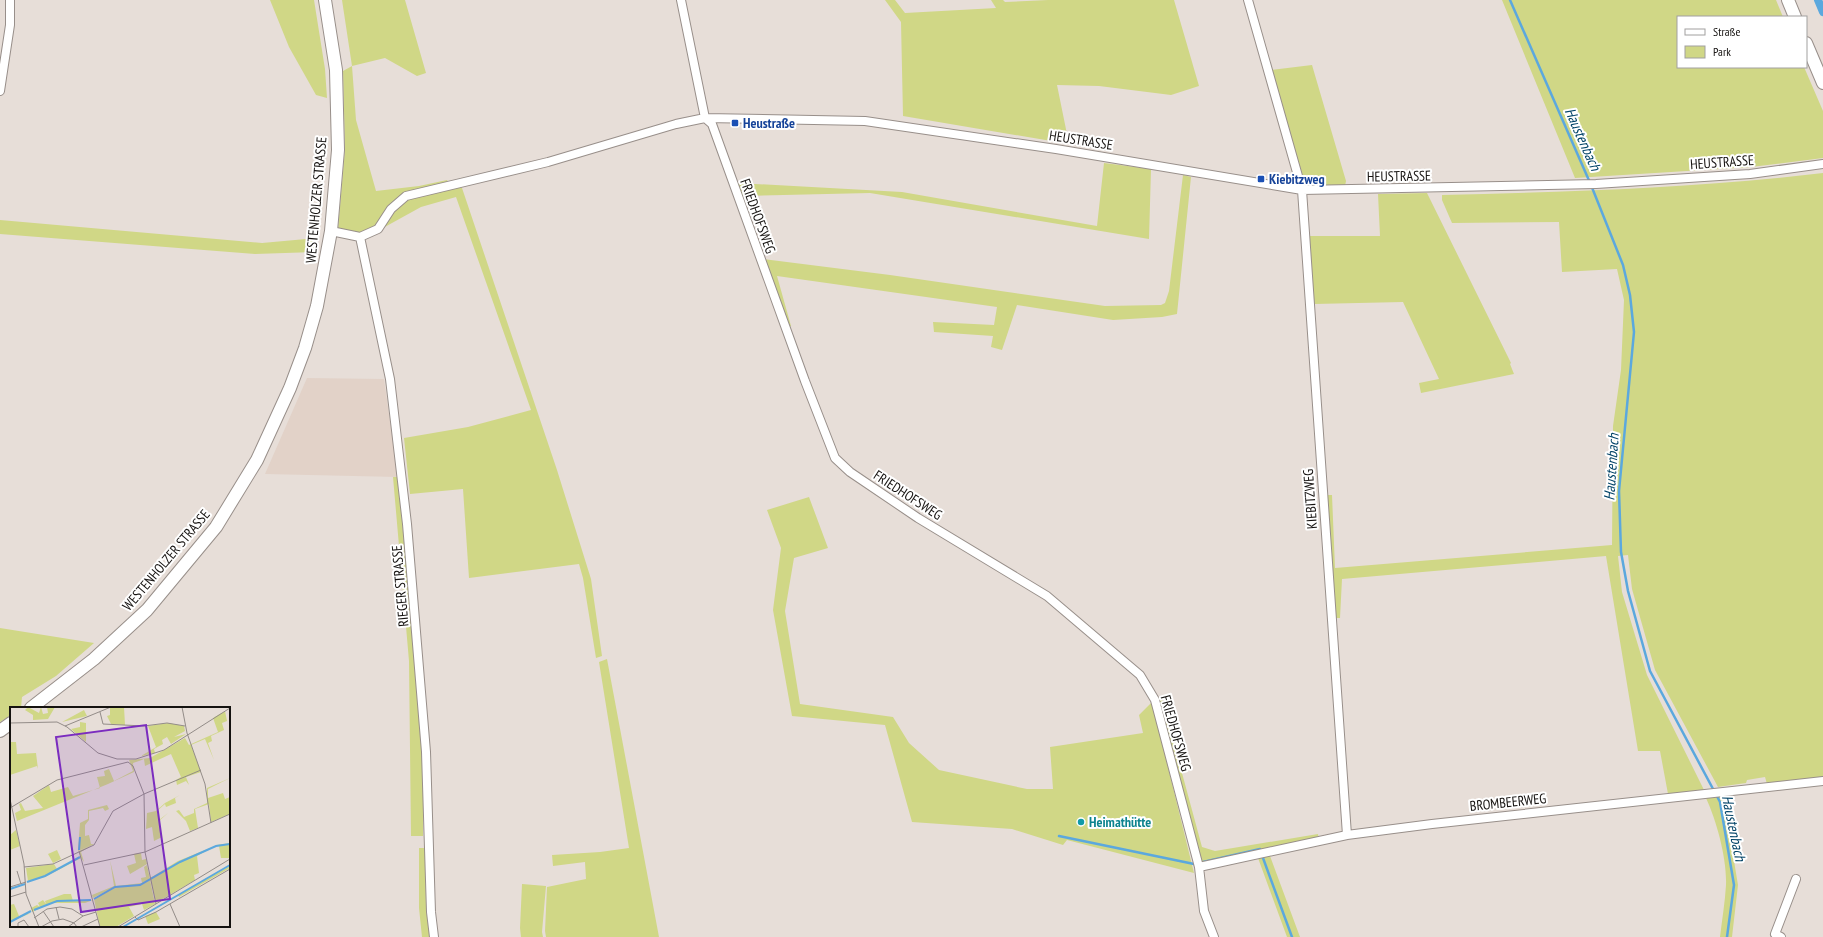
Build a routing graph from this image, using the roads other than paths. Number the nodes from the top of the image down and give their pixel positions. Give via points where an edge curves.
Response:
1 (10, 0) edge
2 (326, 0) edge
3 (681, 0) edge
4 (1248, 0) edge
5 (1788, 0) edge
6 (1795, 16) edge
7 (1807, 45) edge
8 (1823, 83) edge
9 (0, 91) edge
10 (704, 118) junction
11 (1823, 164) edge
12 (1302, 190) junction
13 (331, 231) junction
14 (360, 237) junction
15 (32, 707) edge
16 (10, 724) edge
17 (0, 731) edge
18 (1823, 781) edge
19 (1347, 836) junction
20 (1199, 867) junction
21 (1796, 879) dead end
22 (434, 937) edge
23 (1214, 937) edge
24 (1780, 937) edge

1 - 9 street via 10,25
2 - 13 main road, WESTENHOLZER STRASSE via 336,70 338,150
3 - 10 street, FRIEDHOFSWEG
4 - 12 street, KIEBITZWEG
5 - 6 main road
7 - 8 main road
10 - 12 street, HEUSTRASSE via 865,121 1056,148
10 - 14 street, HEUSTRASSE via 548,162 406,196 391,209 378,229
10 - 20 street, FRIEDHOFSWEG via 712,124 835,458 850,472 918,518 1047,596 1140,675 1155,700
11 - 12 street, HEUSTRASSE via 1750,174 1577,185
12 - 19 street, KIEBITZWEG
13 - 14 street
13 - 15 main road, WESTENHOLZER STRASSE via 317,306 290,388 257,460 216,527 147,610 94,659
14 - 22 street, RIEGER STRASSE via 390,379 407,524 426,752
16 - 17 main road
18 - 19 street, BROMBEERWEG via 1432,824
19 - 20 street, BROMBEERWEG
20 - 23 street, FRIEDHOFSWEG via 1204,911
21 - 24 street via 1775,934

